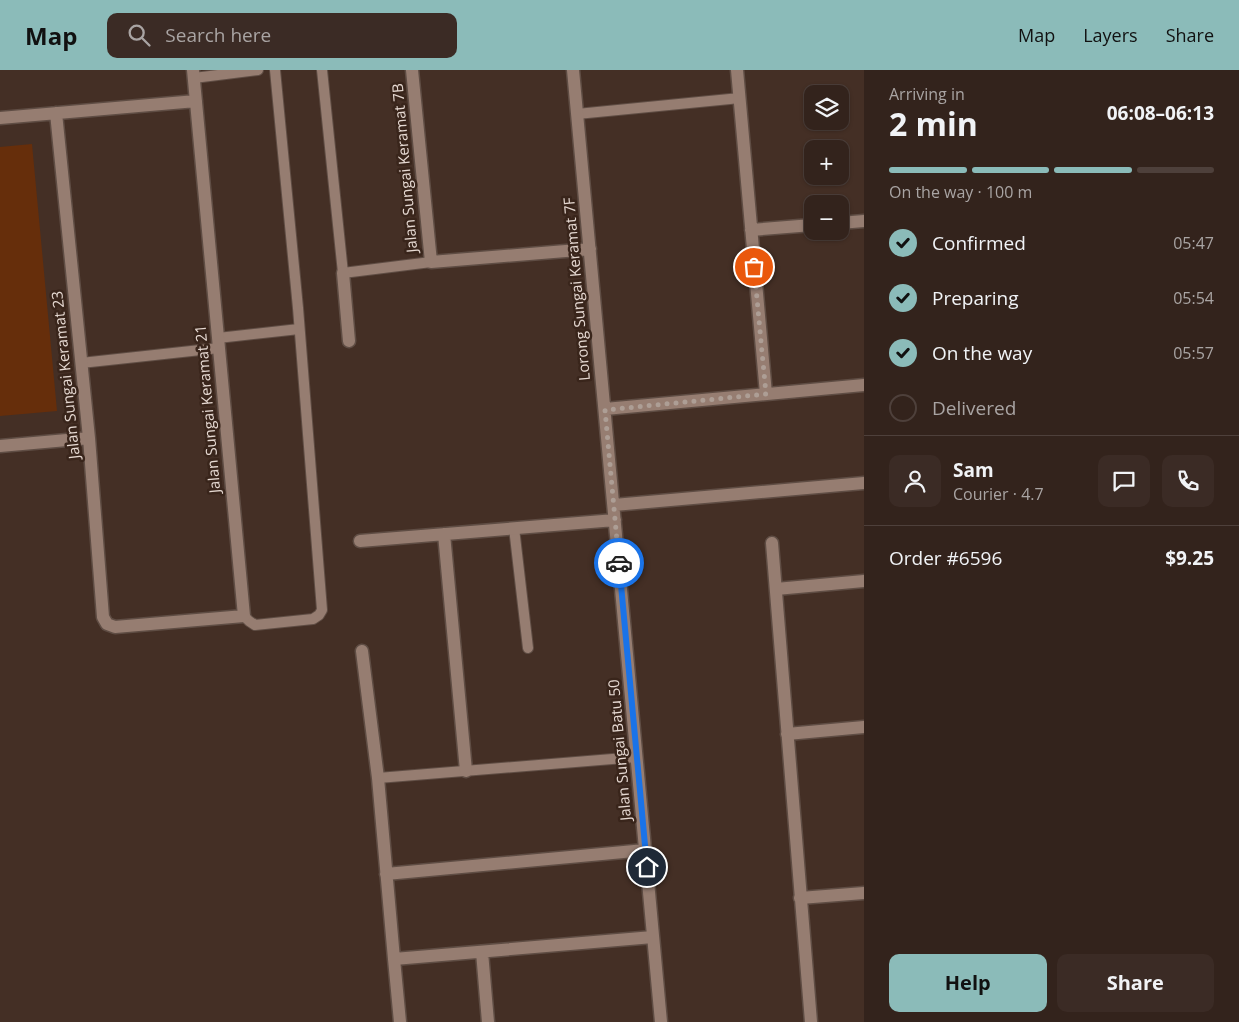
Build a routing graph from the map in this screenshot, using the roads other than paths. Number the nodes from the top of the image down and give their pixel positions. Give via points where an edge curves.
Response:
1 (258, 70) edge
2 (275, 70) edge
3 (322, 70) edge
4 (412, 70) edge
5 (573, 70) edge
6 (737, 70) edge
7 (193, 74) edge
8 (740, 98) junction
9 (196, 101) junction
10 (56, 113) junction
11 (577, 114) junction
12 (0, 118) edge
13 (864, 220) edge
14 (849, 222) edge
15 (804, 226) edge
16 (751, 230) junction
17 (590, 249) junction
18 (431, 262) junction
19 (343, 272) junction
20 (299, 330) junction
21 (349, 341) dead end
22 (219, 343) junction
23 (82, 363) junction
24 (864, 385) edge
25 (766, 394) junction
26 (605, 410) junction
27 (89, 438) junction
28 (0, 446) edge
29 (864, 483) edge
30 (614, 506) junction
31 (615, 520) junction
32 (514, 528) junction
33 (444, 534) junction
34 (360, 541) dead end
35 (772, 543) dead end
36 (864, 581) edge
37 (776, 589) junction
38 (244, 616) junction
39 (528, 648) dead end
40 (362, 651) dead end
41 (864, 727) edge
42 (787, 734) junction
43 (637, 756) junction
44 (466, 770) junction
45 (378, 778) junction
46 (645, 850) junction
47 (386, 874) junction
48 (864, 893) edge
49 (800, 898) junction
50 (653, 937) junction
51 (482, 952) junction
52 (394, 960) junction
53 (400, 1022) edge
54 (488, 1022) edge
55 (662, 1022) edge
56 (811, 1022) edge

1 - 7 lane
2 - 20 lane
3 - 19 lane
4 - 18 street, Jalan Sungai Keramat 7B
5 - 11 street, Lorong Sungai Keramat 7F
6 - 8 street
7 - 9 street, Jalan Sungai Keramat 21
8 - 11 lane
8 - 16 street
9 - 10 street
9 - 22 street, Jalan Sungai Keramat 21
10 - 12 street
10 - 23 street, Jalan Sungai Keramat 23
11 - 17 street, Lorong Sungai Keramat 7F
13 - 14 street
15 - 16 street
16 - 25 street
17 - 18 street
17 - 26 street, Lorong Sungai Keramat 7F
18 - 19 lane
19 - 21 street
20 - 22 lane
20 - 38 lane via 322,610 314,619 256,625
22 - 23 lane
22 - 38 street, Jalan Sungai Keramat 21
23 - 27 street, Jalan Sungai Keramat 23
24 - 25 street
25 - 26 street
26 - 30 street, Lorong Sungai Keramat 7F
27 - 28 street
27 - 38 street, Jalan Sungai Keramat 23 via 103,617 107,624 115,628
29 - 30 street
30 - 31 street, Jalan Sungai Batu 50
31 - 32 street
31 - 43 street, Jalan Sungai Batu 50
32 - 33 street
32 - 39 lane
33 - 34 street
33 - 44 street
35 - 37 street
36 - 37 street
37 - 42 street
40 - 45 street
41 - 42 street
42 - 49 street
43 - 44 lane
43 - 46 street, Jalan Sungai Batu 50
44 - 45 lane
45 - 47 street
46 - 47 street
46 - 50 street, Jalan Sungai Batu 50
47 - 52 street
48 - 49 street
49 - 56 street
50 - 51 street
50 - 55 street, Jalan Sungai Batu 50
51 - 52 street
51 - 54 street
52 - 53 street

